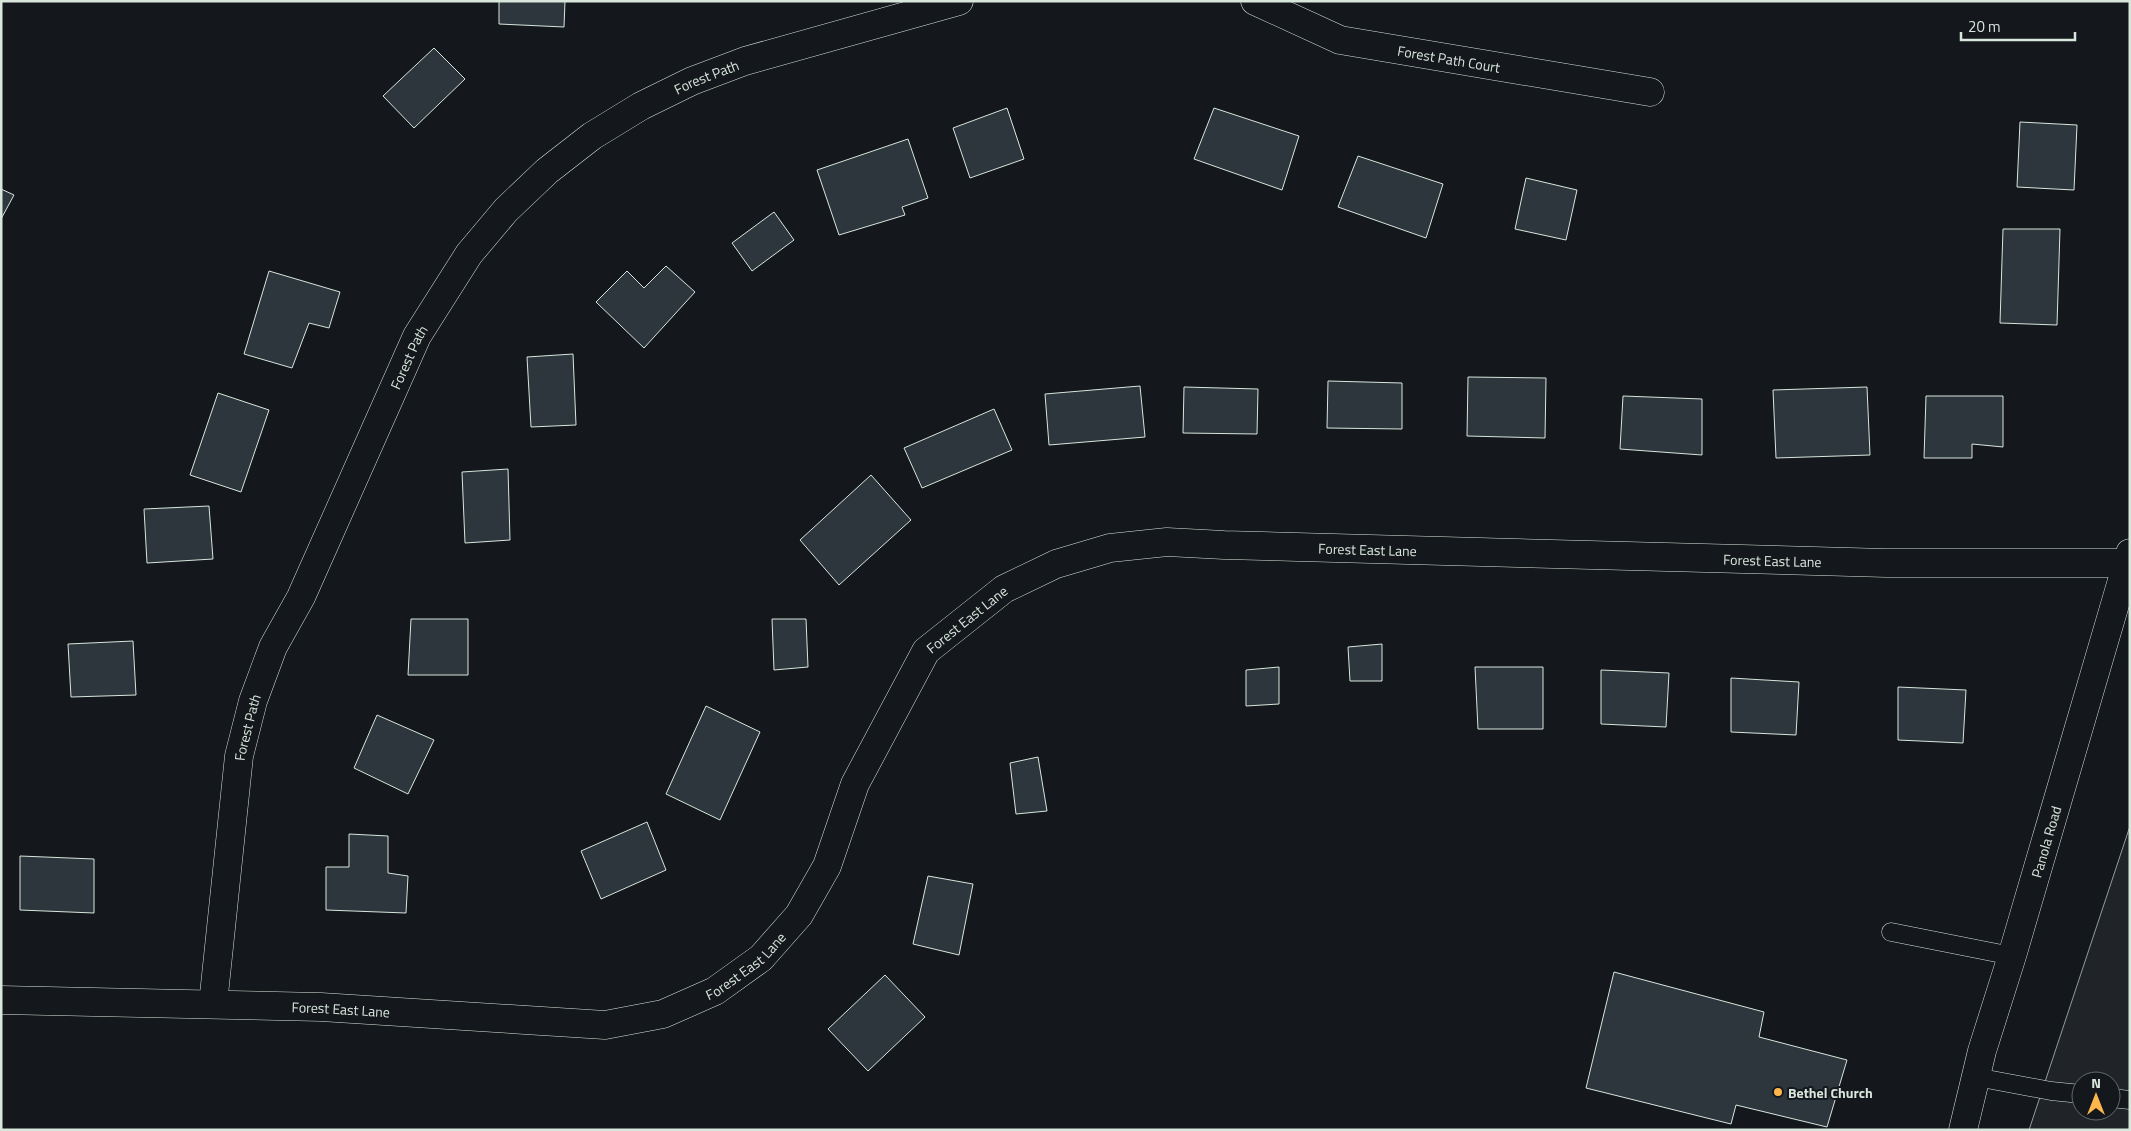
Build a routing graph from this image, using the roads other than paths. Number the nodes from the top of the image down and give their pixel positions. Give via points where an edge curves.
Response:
1 (959, 1) edge
2 (1255, 1) edge
3 (1650, 92) dead end
4 (2128, 558) edge
5 (1891, 932) dead end
6 (2012, 956) junction
7 (1, 1000) edge
8 (213, 1004) junction
9 (1976, 1077) junction
10 (2071, 1093) edge
11 (1963, 1130) edge

1 - 8 street, Forest Path via 745,61 692,81 641,106 592,136 548,171 506,210 469,254 417,336 301,597 274,647 253,701 239,756
2 - 3 street, Forest Path Court via 1340,40
4 - 6 street, Panola Road
4 - 8 street, Forest East Lane via 1886,563 1167,542 1110,548 1056,564 1004,588 926,651 855,784 827,866 799,915 761,958 715,991 663,1014 605,1025 321,1007
5 - 6 lane
6 - 9 street, Panola Road
7 - 8 street, Forest East Lane
9 - 10 lane
9 - 11 street, Panola Road

